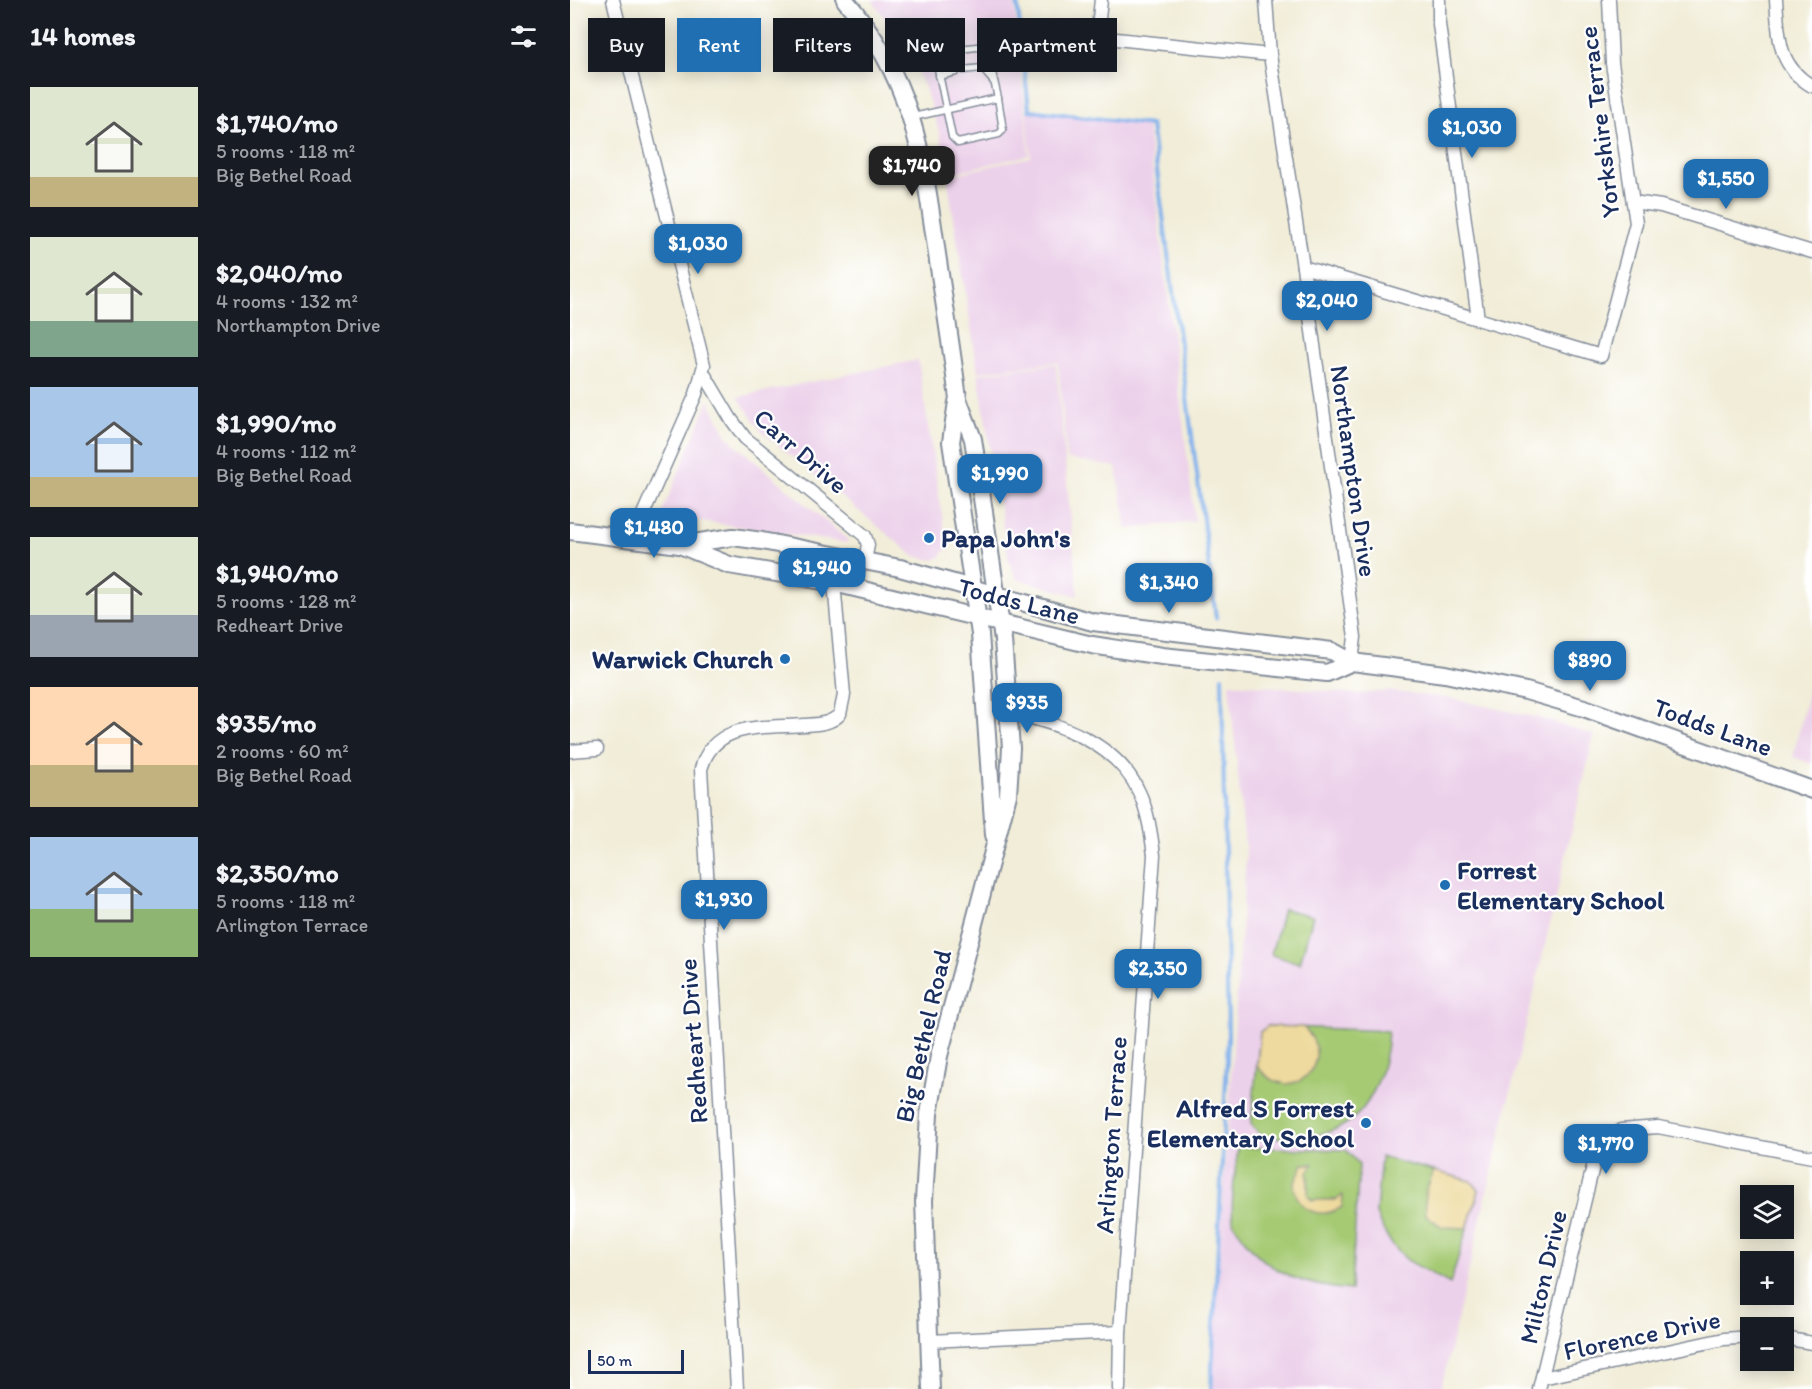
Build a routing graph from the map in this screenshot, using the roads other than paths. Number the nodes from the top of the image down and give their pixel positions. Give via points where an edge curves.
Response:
1 (613, 0) edge
2 (845, 0) edge
3 (1101, 0) edge
4 (1266, 0) edge
5 (1439, 0) edge
6 (1609, 0) edge
7 (1776, 0) edge
8 (965, 48) edge
9 (1270, 55) junction
10 (965, 70) edge
11 (938, 72) edge
12 (956, 72) dead end
13 (939, 76) junction
14 (994, 82) junction
15 (1812, 86) edge
16 (998, 98) junction
17 (946, 108) junction
18 (912, 117) junction
19 (1633, 202) junction
20 (1812, 252) edge
21 (1303, 267) junction
22 (1478, 319) junction
23 (704, 372) junction
24 (958, 399) junction
25 (570, 531) edge
26 (633, 539) junction
27 (680, 545) junction
28 (865, 560) junction
29 (834, 583) junction
30 (972, 588) junction
31 (995, 595) junction
32 (977, 617) junction
33 (1000, 623) junction
34 (1352, 662) junction
35 (1009, 713) junction
36 (597, 749) dead end
37 (570, 751) edge
38 (1812, 790) edge
39 (994, 842) junction
40 (1812, 1157) edge
41 (1120, 1332) junction
42 (1740, 1338) edge
43 (1794, 1340) edge
44 (928, 1341) junction
45 (1812, 1343) edge
46 (1541, 1384) edge
47 (737, 1389) edge
48 (931, 1389) edge
49 (1119, 1389) edge

1 - 23 street
2 - 18 main road, Big Bethel Road via 888,61
3 - 9 street via 1097,37
4 - 9 street, Northampton Drive
5 - 22 street
6 - 19 street, Yorkshire Terrace via 1612,63
7 - 15 street via 1785,59 1797,77
8 - 14 lane via 986,46
9 - 21 street, Northampton Drive
10 - 14 lane via 982,68
11 - 13 lane
12 - 13 lane
13 - 17 lane
14 - 16 lane
16 - 17 lane
16 - 17 lane via 1003,130 958,143 952,137
17 - 18 lane
18 - 24 main road, Big Bethel Road via 928,189
19 - 20 street via 1662,206
19 - 22 street, Yorkshire Terrace via 1635,223 1601,356
21 - 22 street, Yorkshire Terrace
21 - 34 street, Northampton Drive via 1354,637
23 - 26 street
23 - 28 street, Carr Drive via 745,438 865,536
24 - 30 main road, Big Bethel Road via 951,441
24 - 31 main road, Big Bethel Road via 973,439
25 - 26 main road, Todds Lane
26 - 27 main road, Todds Lane
27 - 28 main road, Todds Lane via 733,537
27 - 29 main road, Todds Lane via 729,566
28 - 30 main road, Todds Lane
29 - 32 main road, Todds Lane
29 - 47 street, Redheart Drive via 844,695 840,714 824,723 730,732 712,745 700,769
30 - 31 main road, Todds Lane
30 - 32 main road, Big Bethel Road
31 - 33 main road, Big Bethel Road
31 - 34 main road, Todds Lane via 1093,622 1332,651
32 - 33 main road, Todds Lane
32 - 39 main road, Big Bethel Road
33 - 34 main road, Todds Lane via 1083,643 1162,656 1327,673
33 - 35 main road, Big Bethel Road
34 - 38 main road, Todds Lane via 1445,674 1526,691
35 - 39 main road, Big Bethel Road via 1008,795
35 - 41 street, Arlington Terrace via 1058,726 1106,752 1139,790 1149,823 1154,855
36 - 37 street
39 - 44 main road, Big Bethel Road via 978,917 939,1056 929,1114 924,1201
40 - 46 street, Milton Drive via 1658,1127 1622,1130 1597,1150
41 - 44 street
41 - 49 street, Arlington Terrace
42 - 46 street, Florence Drive
43 - 45 street
44 - 48 main road, Big Bethel Road

